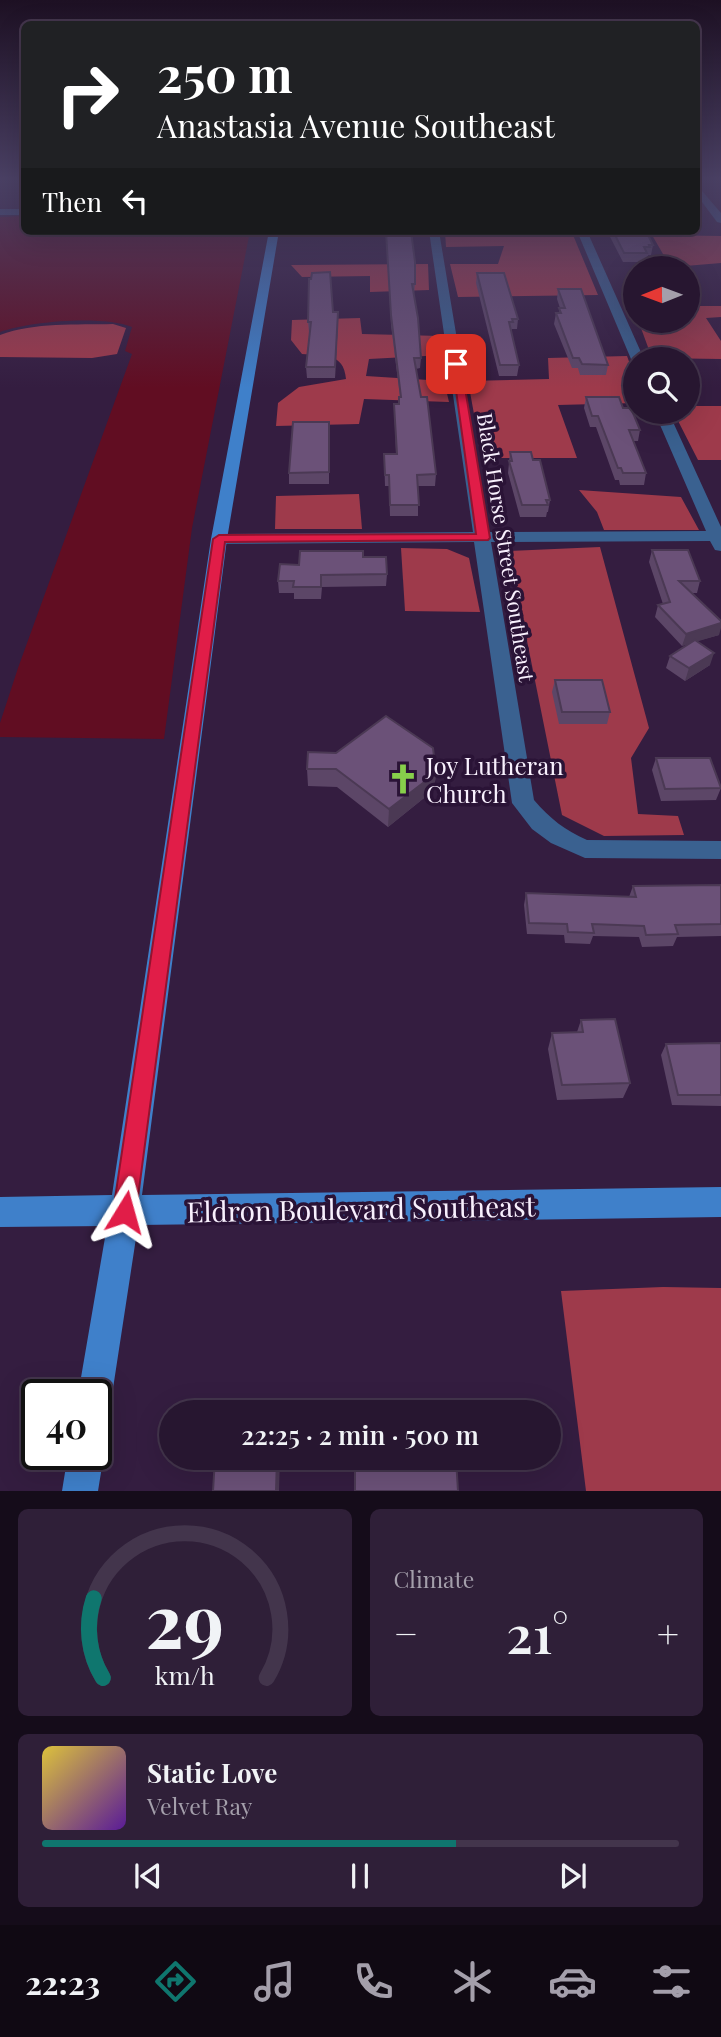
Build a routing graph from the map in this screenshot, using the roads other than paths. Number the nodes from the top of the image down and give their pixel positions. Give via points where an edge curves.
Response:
1 (271, 249) edge
2 (437, 249) edge
3 (590, 249) edge
4 (633, 347) edge
5 (667, 424) edge
6 (483, 538) junction
7 (219, 539) junction
8 (719, 541) edge
9 (721, 850) edge
10 (721, 1202) edge
11 (0, 1212) edge
12 (125, 1212) junction
13 (98, 1379) edge
14 (83, 1470) edge
15 (80, 1491) edge

1 - 7 street
2 - 6 street, Black Horse Street Southeast
3 - 4 street
5 - 8 street
6 - 7 street
6 - 8 street
6 - 9 street, Black Horse Street Southeast via 523,803 559,837 586,849
7 - 12 street
10 - 12 street, Eldron Boulevard Southeast
11 - 12 street, Eldron Boulevard Southeast
12 - 13 street
14 - 15 street

